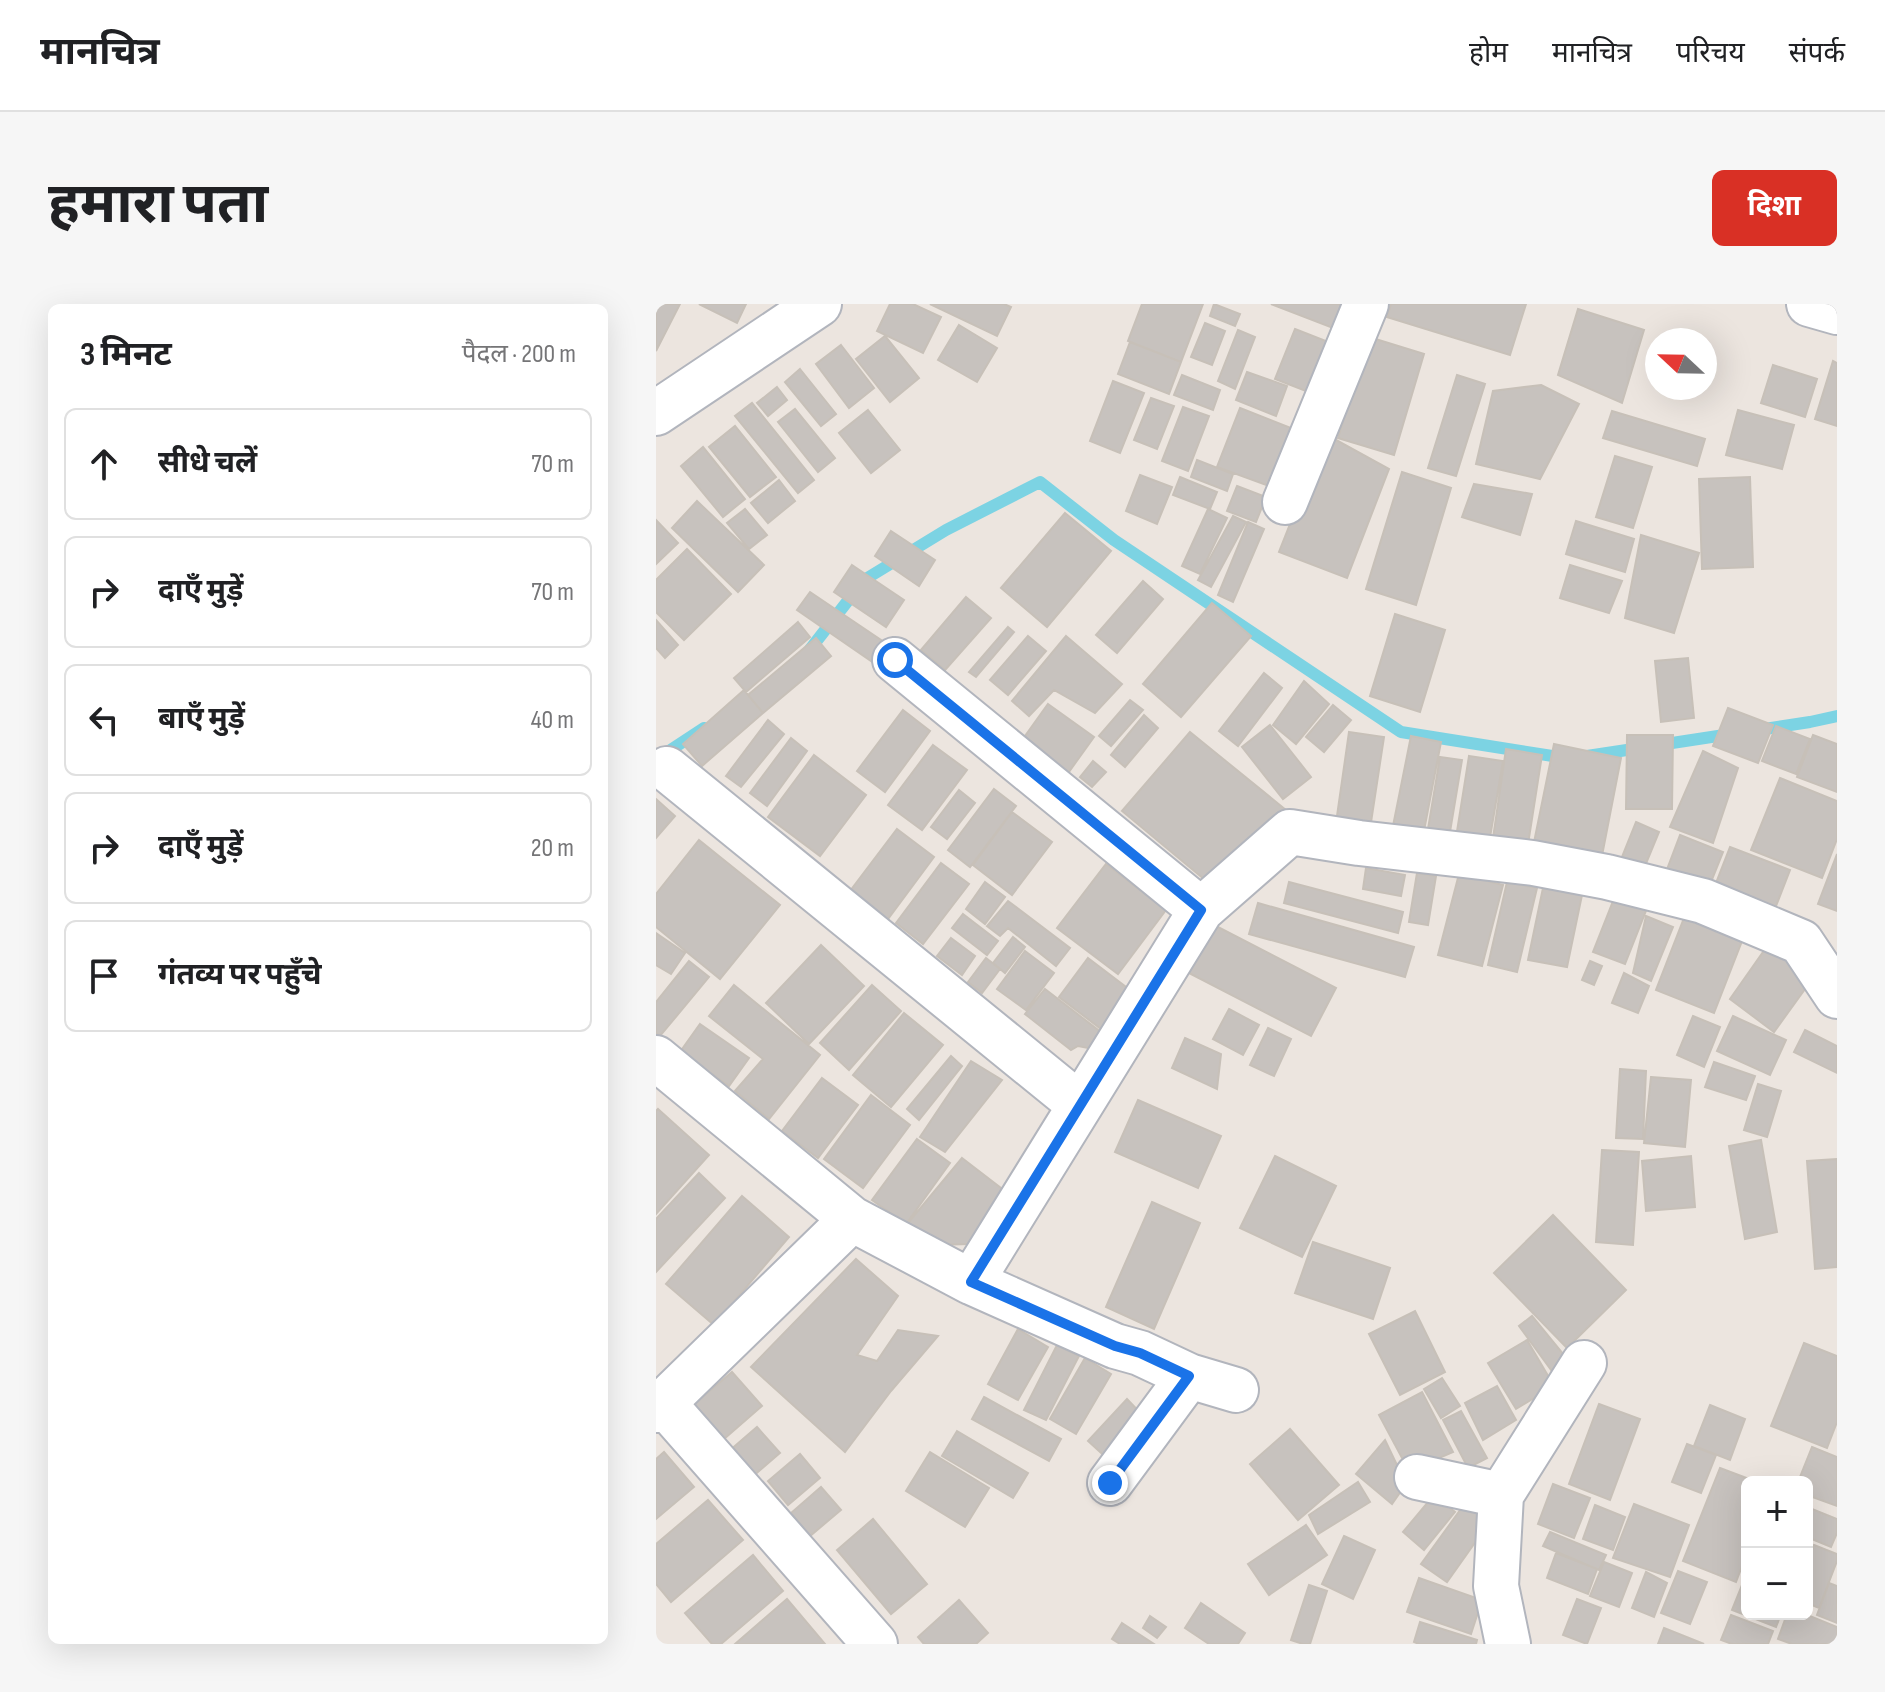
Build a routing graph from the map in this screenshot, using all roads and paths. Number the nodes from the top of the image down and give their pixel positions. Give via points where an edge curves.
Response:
1 (819, 304) edge
2 (1366, 304) edge
3 (1809, 304) edge
4 (1837, 312) edge
5 (656, 413) edge
6 (1285, 502) dead end
7 (895, 660) dead end
8 (667, 769) dead end
9 (1201, 910) junction
10 (1837, 996) edge
11 (656, 1058) edge
12 (1080, 1105) junction
13 (852, 1219) junction
14 (971, 1282) junction
15 (1584, 1363) dead end
16 (1189, 1376) junction
17 (1236, 1390) dead end
18 (660, 1407) edge
19 (1417, 1477) dead end
20 (1110, 1483) dead end
21 (1501, 1495) junction
22 (875, 1644) edge
23 (1508, 1644) edge

1 - 5 street
2 - 6 street
3 - 4 street
7 - 9 street
8 - 12 street
9 - 10 street via 1290,832 1533,863 1703,901 1801,942
9 - 12 street
11 - 13 street
12 - 14 street
13 - 14 street
13 - 18 street
14 - 16 street
15 - 21 street
16 - 17 street
16 - 20 street
18 - 22 street
19 - 21 street
21 - 23 street via 1496,1586

